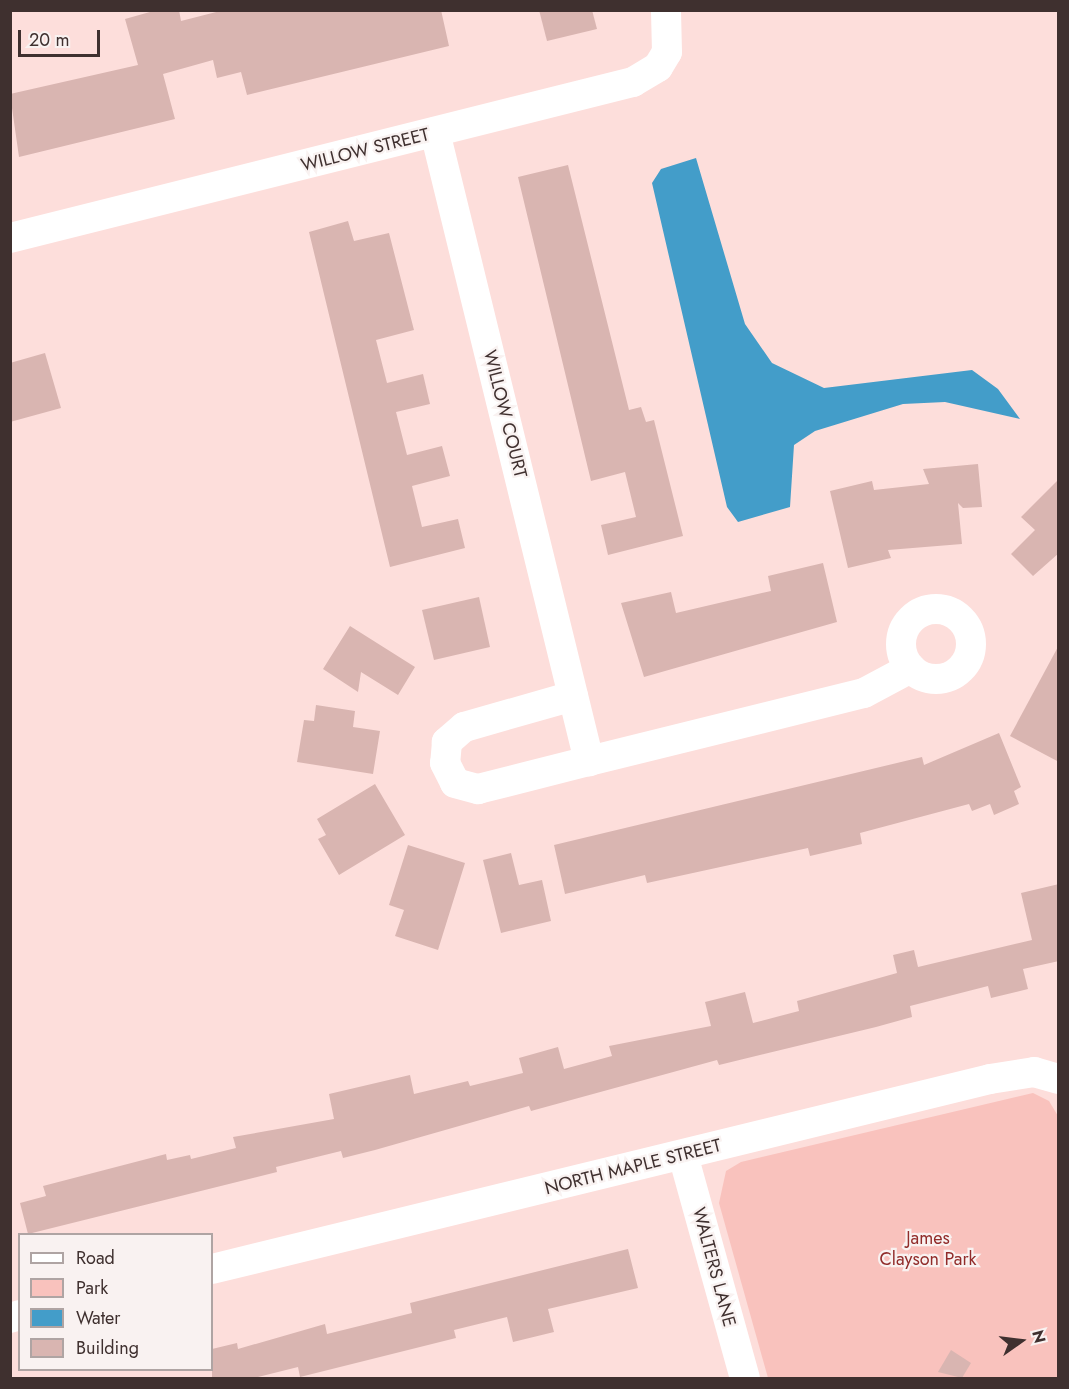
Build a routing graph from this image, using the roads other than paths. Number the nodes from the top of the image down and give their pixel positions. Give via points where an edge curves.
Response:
1 (666, 10) edge
2 (435, 132) junction
3 (10, 238) edge
4 (911, 668) dead end
5 (573, 696) junction
6 (589, 761) junction
7 (1057, 1077) edge
8 (683, 1155) junction
9 (213, 1269) edge
10 (745, 1378) edge

1 - 2 street, WILLOW STREET via 667,52 643,78
2 - 3 street, WILLOW STREET
2 - 5 street, WILLOW COURT
4 - 6 street via 864,693
5 - 6 street, WILLOW COURT
5 - 6 street via 464,727 447,742 445,763 455,783 478,789
7 - 8 street, NORTH MAPLE STREET via 1034,1072 990,1079
8 - 9 street, NORTH MAPLE STREET
8 - 10 street, WALTERS LANE

